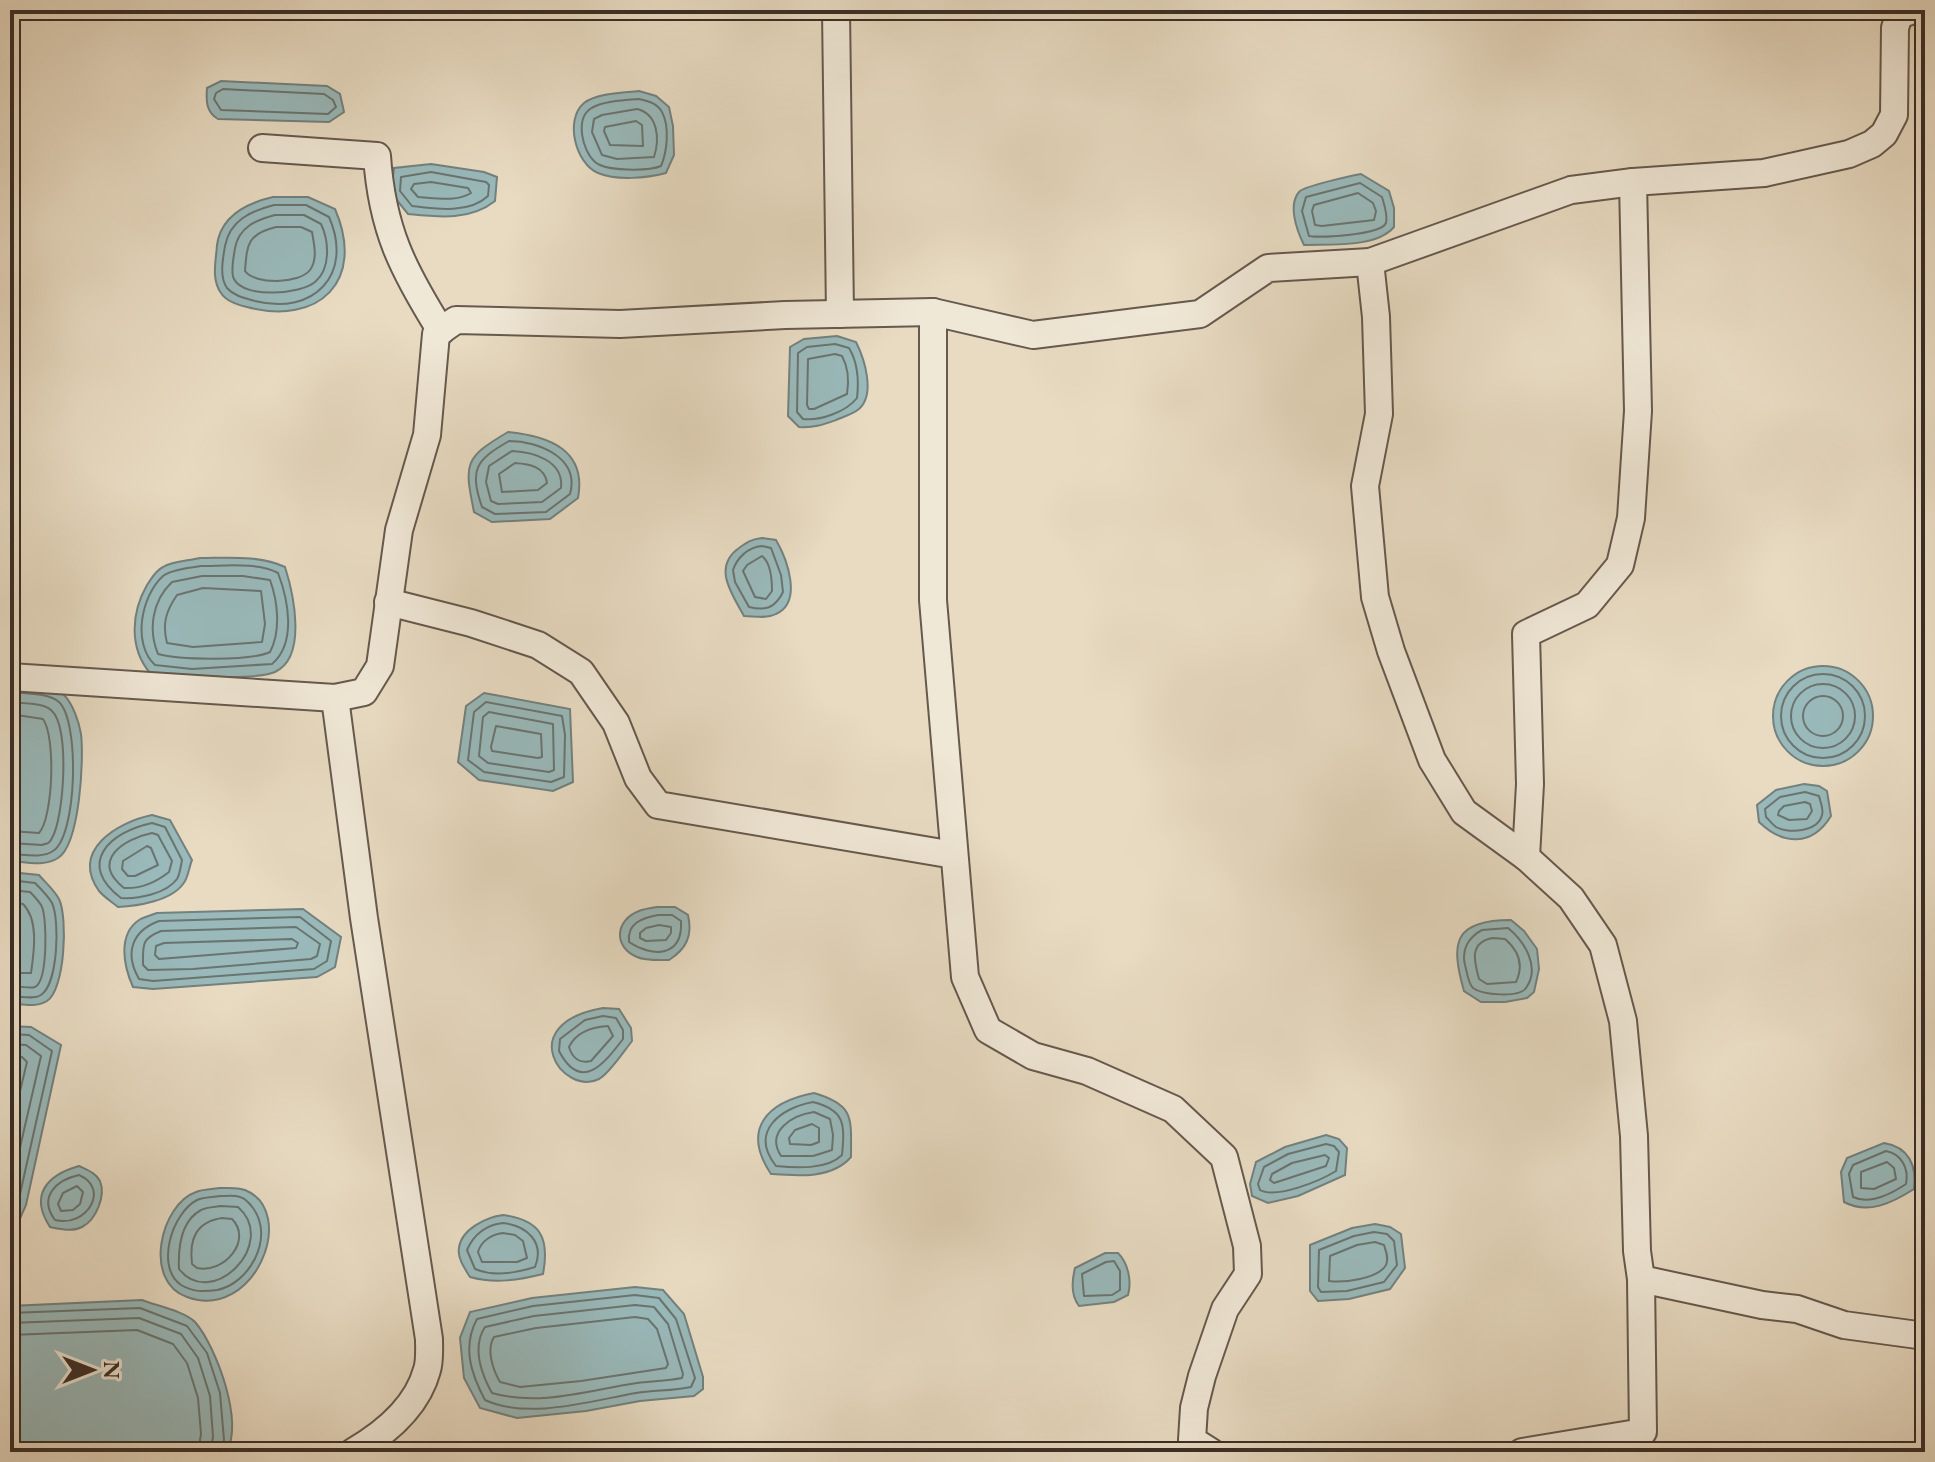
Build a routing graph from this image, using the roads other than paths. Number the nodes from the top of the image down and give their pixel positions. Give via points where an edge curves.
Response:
1 (836, 10) edge
2 (1913, 10) edge
3 (262, 148) dead end
4 (1633, 182) junction
5 (1370, 262) junction
6 (933, 312) junction
7 (840, 314) junction
8 (441, 331) junction
9 (388, 602) junction
10 (10, 677) edge
11 (335, 698) junction
12 (954, 855) junction
13 (1526, 857) junction
14 (1641, 1279) junction
15 (1925, 1336) edge
16 (353, 1452) edge
17 (1211, 1452) edge
18 (1522, 1452) edge

1 - 7 street
2 - 4 street via 1899,15 1895,28 1894,115 1872,144 1764,173
3 - 8 street via 377,156 388,226 404,270
4 - 5 street via 1571,190
4 - 13 street via 1638,411 1631,518 1620,565 1587,605 1526,634
5 - 6 street via 1268,268 1200,314 1033,335
5 - 13 street via 1379,414 1365,486 1375,597 1432,760 1464,812
6 - 7 street
6 - 12 street via 933,600
7 - 8 street via 620,324 456,320
8 - 9 street via 436,334 427,435 399,530
9 - 11 street via 380,666 364,692
9 - 12 street via 538,645 581,672 616,723 638,778 658,805
10 - 11 street
11 - 16 street via 429,1339 429,1368 417,1396 379,1437
12 - 17 street via 965,977 988,1030 1033,1056 1087,1071 1173,1109 1224,1157 1247,1246 1248,1274 1225,1309 1194,1408 1192,1440
13 - 14 street via 1571,898 1603,945 1623,1021
14 - 15 street via 1797,1309 1844,1325
14 - 18 street via 1643,1432

